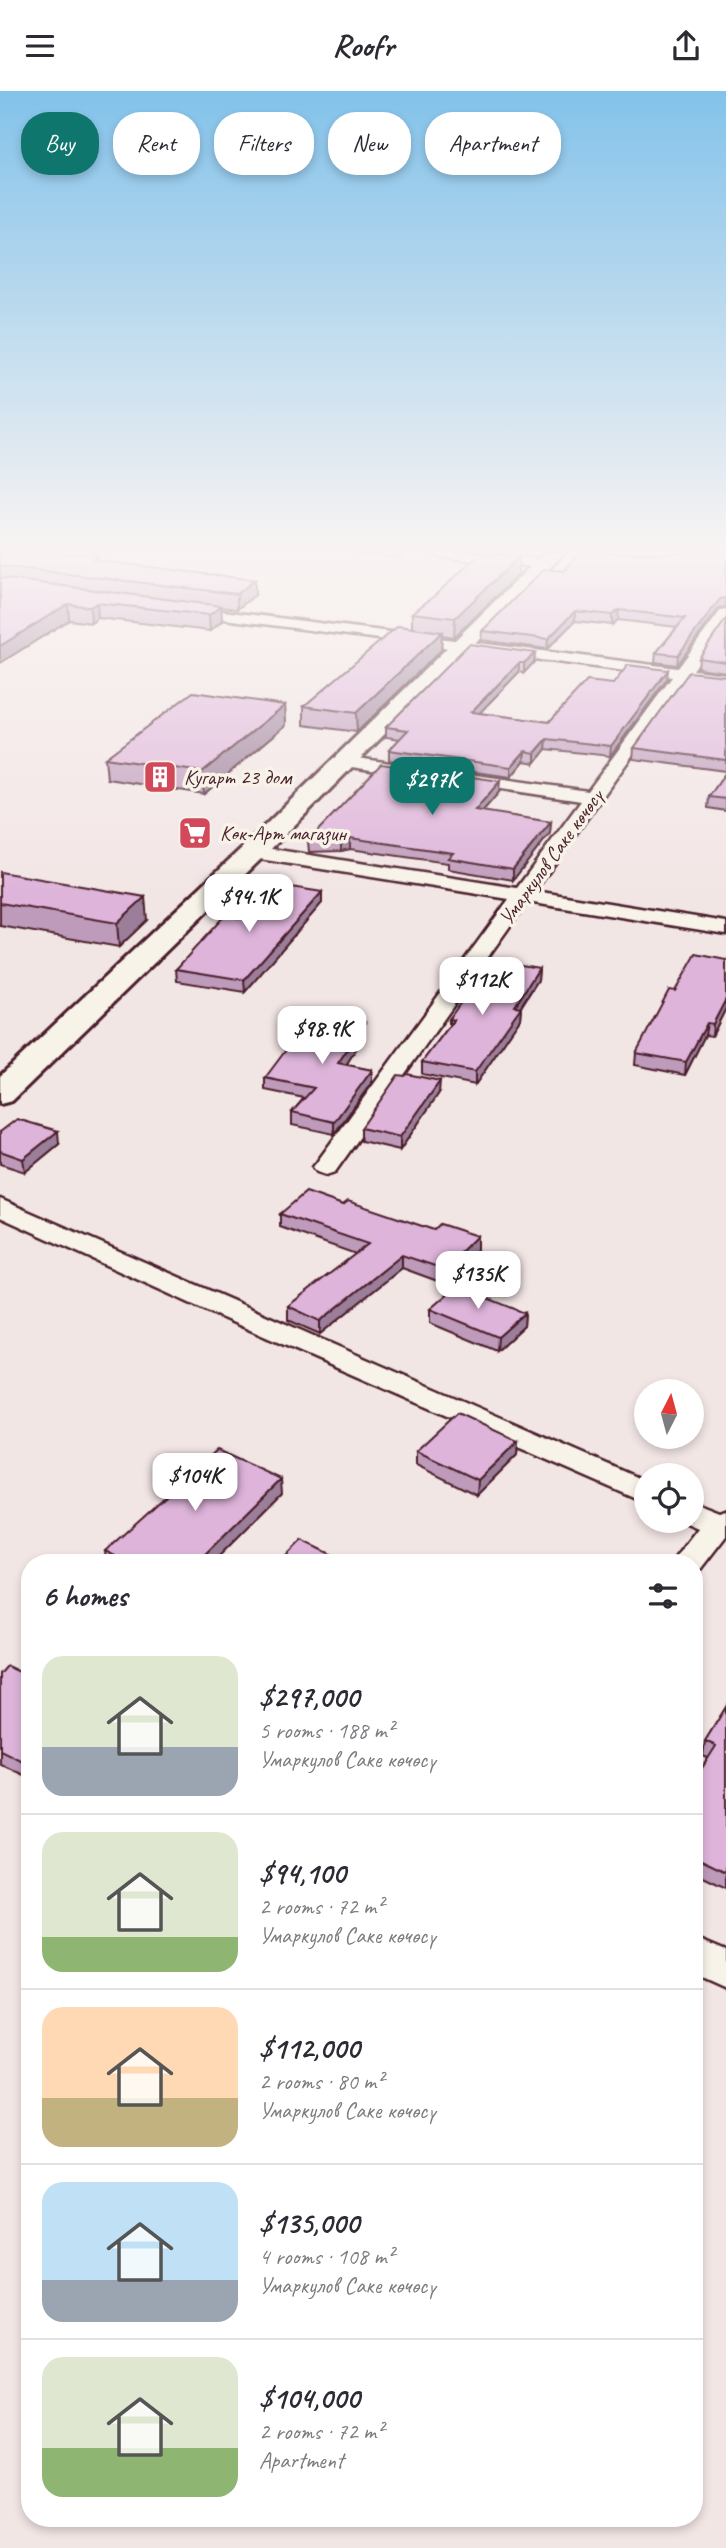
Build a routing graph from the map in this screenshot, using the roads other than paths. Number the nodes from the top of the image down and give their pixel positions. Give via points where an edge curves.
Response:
1 (439, 668) edge
2 (638, 668) edge
3 (686, 668) edge
4 (682, 673) junction
5 (726, 679) edge
6 (344, 761) junction
7 (595, 797) junction
8 (253, 852) junction
9 (524, 896) junction
10 (726, 928) edge
11 (0, 1094) edge
12 (326, 1167) dead end
13 (0, 1207) edge
14 (634, 1488) edge
15 (712, 1519) edge
16 (692, 1554) edge
17 (703, 1959) edge
18 (726, 1971) edge

1 - 6 main road
2 - 4 street
3 - 4 street, Умаркулов Саке көчөсү
4 - 5 street
4 - 7 street, Умаркулов Саке көчөсү
6 - 7 street
6 - 8 main road
7 - 9 street, Умаркулов Саке көчөсү
8 - 9 street
8 - 11 main road
9 - 10 street
9 - 12 street, Умаркулов Саке көчөсү
13 - 14 street
15 - 16 street
17 - 18 street

